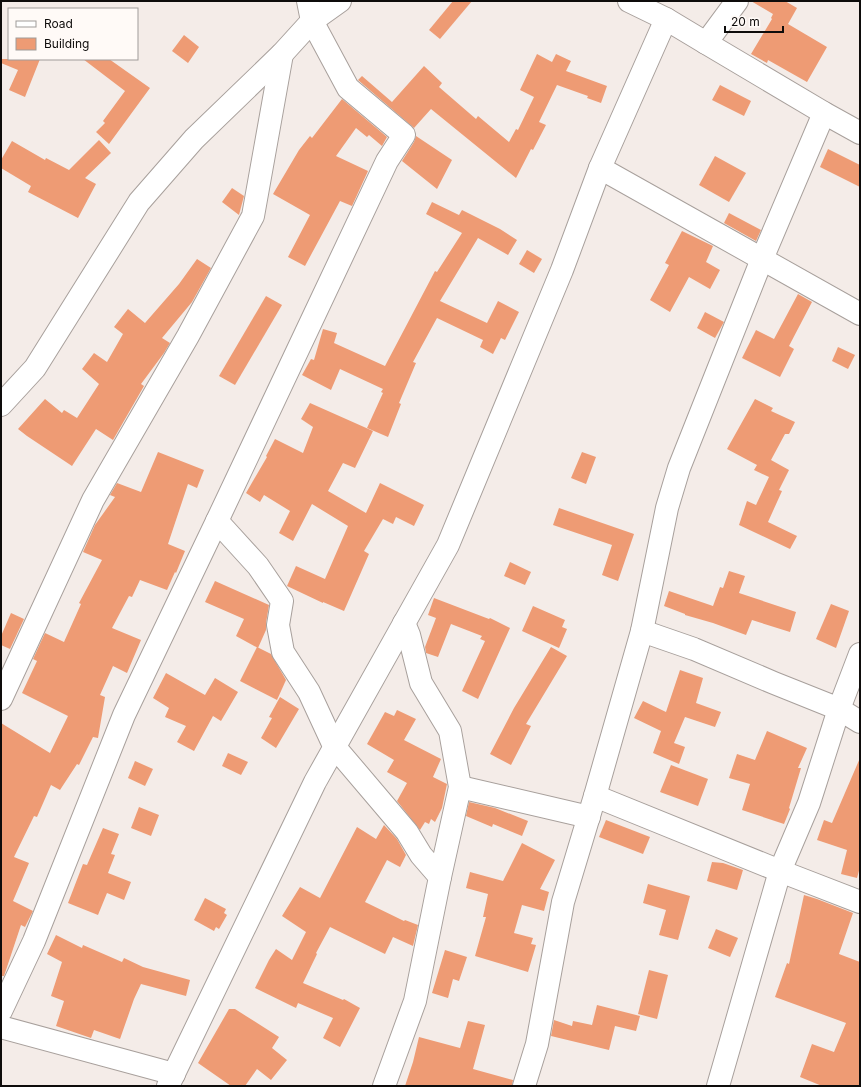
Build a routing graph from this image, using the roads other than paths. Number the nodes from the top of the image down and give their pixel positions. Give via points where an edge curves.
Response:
1 (340, 1) edge
2 (629, 1) edge
3 (737, 1) edge
4 (310, 11) edge
5 (666, 19) junction
6 (706, 43) junction
7 (282, 54) junction
8 (824, 113) junction
9 (860, 132) edge
10 (600, 168) junction
11 (762, 259) junction
12 (860, 314) edge
13 (1, 405) edge
14 (218, 521) junction
15 (404, 623) junction
16 (642, 631) junction
17 (860, 654) edge
18 (1, 699) edge
19 (840, 709) junction
20 (860, 722) edge
21 (334, 746) junction
22 (460, 787) junction
23 (595, 796) junction
24 (589, 817) junction
25 (780, 871) junction
26 (440, 877) junction
27 (860, 902) edge
28 (1, 1011) edge
29 (1, 1027) edge
30 (171, 1080) edge
31 (384, 1086) edge
32 (524, 1086) edge
33 (718, 1086) edge

1 - 4 street
2 - 5 street
3 - 6 street
4 - 7 street
4 - 14 street via 348,88 404,135 387,161
5 - 6 street
5 - 10 street
6 - 8 street
7 - 13 street via 194,138 138,202 35,368
7 - 18 street via 253,216 188,336 93,500
8 - 9 street
8 - 11 street
10 - 11 street
10 - 15 street via 562,270 448,545
11 - 12 street
11 - 16 street via 679,468 667,508
14 - 21 street via 258,566 282,601 278,625 283,652 309,692
14 - 28 street via 124,715 34,940
15 - 21 street
15 - 22 street via 420,683 450,731
16 - 19 street via 694,649
16 - 23 street
17 - 19 street
19 - 20 street
19 - 25 street via 809,803
21 - 26 street via 407,832 421,855
21 - 30 street
22 - 24 street
22 - 26 street
23 - 24 street
23 - 25 street
24 - 32 street via 563,902 537,1044
25 - 27 street
25 - 33 street
26 - 31 street via 415,1001
29 - 30 street

